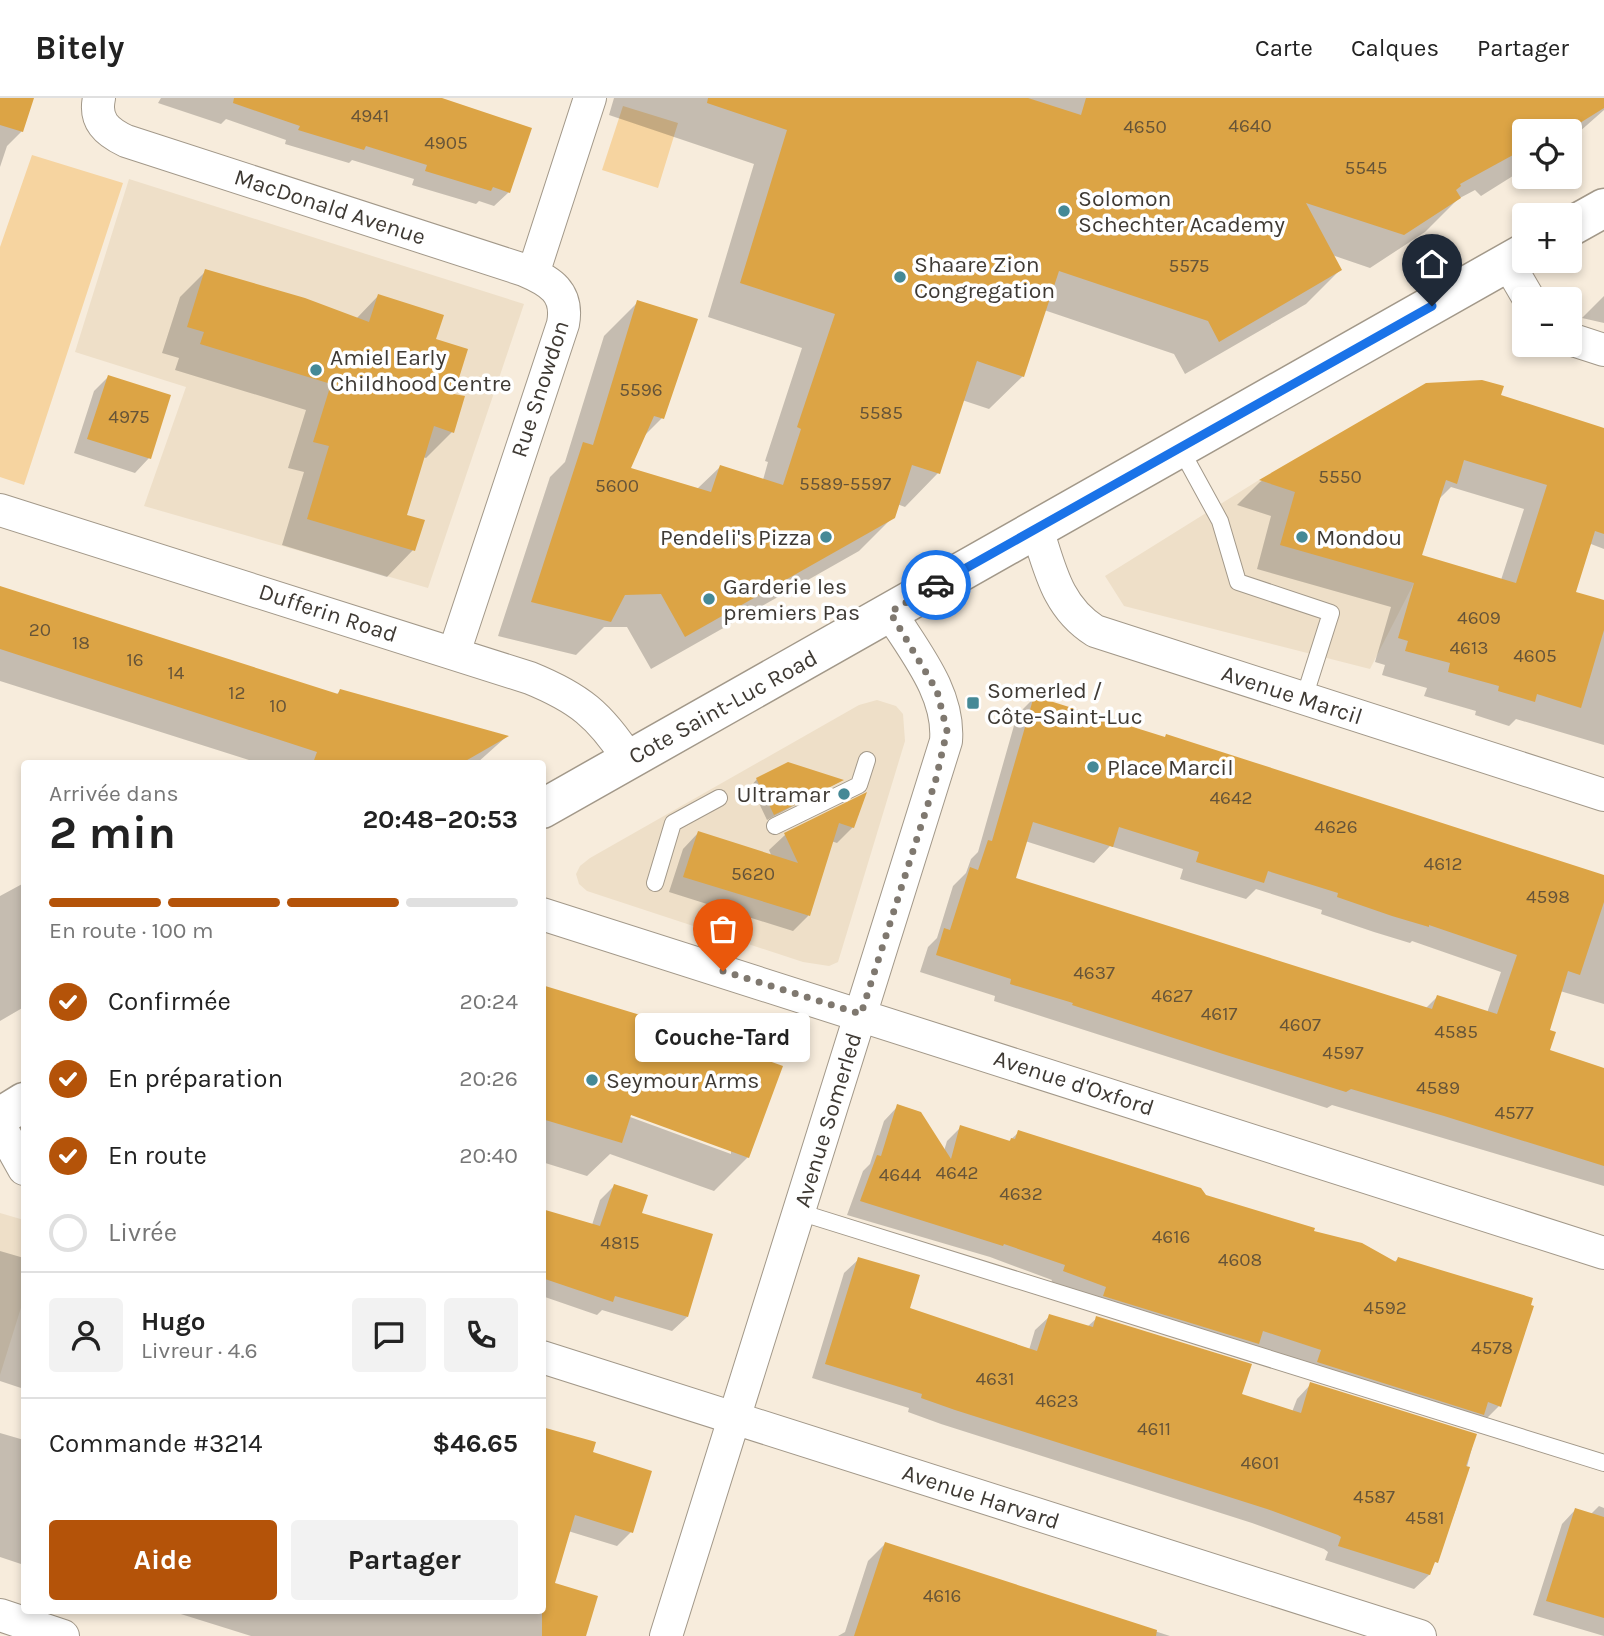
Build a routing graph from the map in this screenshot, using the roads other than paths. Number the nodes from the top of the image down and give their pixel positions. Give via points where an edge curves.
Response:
1 (99, 98) edge
2 (590, 98) edge
3 (1604, 208) edge
4 (1582, 221) edge
5 (1512, 260) edge
6 (533, 274) junction
7 (1582, 343) edge
8 (1604, 350) edge
9 (1180, 448) junction
10 (0, 510) edge
11 (1037, 528) junction
12 (890, 612) junction
13 (454, 653) junction
14 (1304, 698) junction
15 (629, 760) junction
16 (867, 760) dead end
17 (1604, 796) edge
18 (719, 798) dead end
19 (546, 807) edge
20 (775, 826) dead end
21 (655, 883) dead end
22 (546, 915) edge
23 (861, 1014) junction
24 (21, 1104) edge
25 (0, 1116) edge
26 (0, 1126) edge
27 (21, 1164) edge
28 (799, 1212) junction
29 (1604, 1253) edge
30 (546, 1358) edge
31 (736, 1419) junction
32 (1604, 1463) edge
33 (0, 1615) edge
34 (63, 1636) edge
35 (666, 1636) edge
36 (1420, 1636) edge

1 - 6 street, MacDonald Avenue via 103,127 126,141
2 - 6 street
3 - 4 main road
5 - 9 main road, Cote Saint-Luc Road
6 - 13 street, Rue Snowdon via 560,293 563,324
7 - 8 street
9 - 11 main road, Cote Saint-Luc Road
9 - 14 lane via 1220,521 1238,582 1331,613
10 - 13 street, Dufferin Road
11 - 12 main road, Cote Saint-Luc Road
11 - 14 street, Avenue Marcil via 1060,597 1085,625
12 - 15 main road, Cote Saint-Luc Road
12 - 23 street, Avenue Somerled via 937,691 947,731
13 - 15 street, Dufferin Road via 572,696 607,728
14 - 17 street, Avenue Marcil
15 - 19 main road, Cote Saint-Luc Road
16 - 20 lane via 859,785
18 - 21 lane via 673,824
22 - 23 street, Avenue d'Oxford
23 - 28 street, Avenue Somerled
23 - 29 street, Avenue d'Oxford
24 - 25 main road
26 - 27 street
28 - 31 street, Avenue Somerled
28 - 32 lane
30 - 31 street, Avenue Harvard
31 - 35 street, Avenue Somerled
31 - 36 street, Avenue Harvard
33 - 34 street

